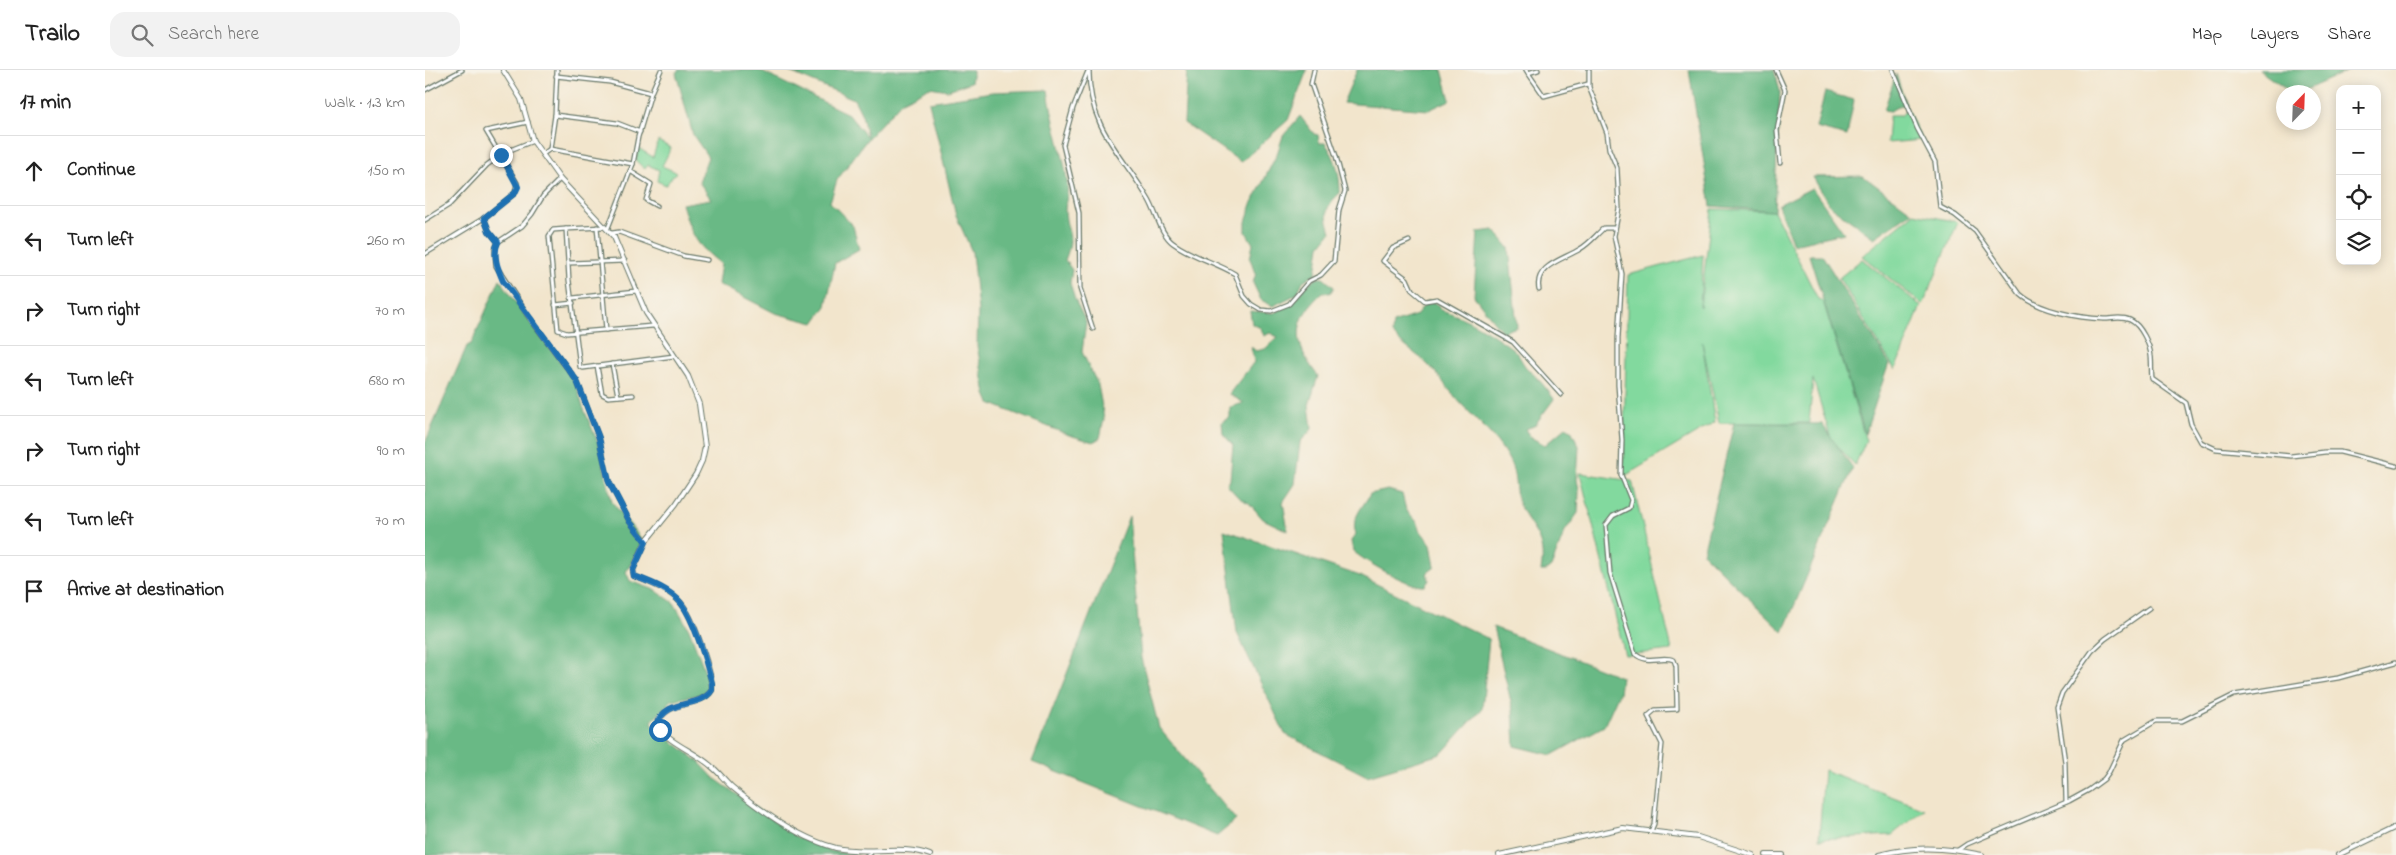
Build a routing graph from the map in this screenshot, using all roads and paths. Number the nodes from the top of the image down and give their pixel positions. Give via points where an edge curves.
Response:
1 (462, 70) edge
2 (503, 70) edge
3 (557, 70) edge
4 (661, 70) edge
5 (1088, 70) edge
6 (1314, 70) edge
7 (1538, 70) edge
8 (1589, 70) edge
9 (1777, 70) edge
10 (1893, 70) edge
11 (1527, 71) edge
12 (557, 76) junction
13 (1589, 84) junction
14 (425, 90) edge
15 (651, 93) junction
16 (555, 115) junction
17 (528, 122) junction
18 (640, 132) junction
19 (533, 141) junction
20 (550, 149) junction
21 (543, 154) junction
22 (501, 155) junction
23 (633, 164) junction
24 (1780, 164) dead end
25 (630, 171) junction
26 (560, 179) junction
27 (657, 206) dead end
28 (484, 218) junction
29 (425, 220) edge
30 (597, 227) junction
31 (606, 228) junction
32 (1615, 228) junction
33 (566, 229) junction
34 (612, 233) junction
35 (1409, 241) dead end
36 (498, 242) junction
37 (425, 254) edge
38 (707, 260) dead end
39 (625, 261) junction
40 (601, 262) junction
41 (569, 263) junction
42 (1539, 289) dead end
43 (636, 291) junction
44 (603, 295) junction
45 (573, 298) junction
46 (573, 303) junction
47 (555, 305) junction
48 (653, 326) junction
49 (1093, 329) dead end
50 (606, 330) junction
51 (576, 332) junction
52 (674, 356) junction
53 (612, 364) junction
54 (597, 366) junction
55 (633, 395) dead end
56 (1561, 395) dead end
57 (618, 396) junction
58 (2396, 466) edge
59 (646, 542) junction
60 (2149, 608) dead end
61 (2396, 662) edge
62 (2066, 802) junction
63 (2396, 827) edge
64 (1651, 831) junction
65 (1958, 850) junction
66 (869, 854) edge
67 (930, 855) edge
68 (1499, 855) edge
69 (1753, 855) edge
70 (1766, 855) edge
71 (1783, 855) edge
72 (1879, 855) edge
73 (1982, 855) edge
74 (2338, 855) edge

1 - 14 street
2 - 17 street via 521,99
3 - 12 street
4 - 15 street
5 - 6 street via 1097,119 1104,136 1149,200 1166,237 1188,252 1235,274 1251,304 1271,311 1289,304 1309,281 1321,275 1334,261 1336,253 1339,210 1345,190 1311,84
5 - 49 street via 1063,145 1079,213 1080,289
7 - 11 street
8 - 13 street
9 - 24 street via 1785,90 1777,130
10 - 58 street via 1935,162 1940,207 1975,231 2030,303 2067,313 2125,319 2135,323 2151,356 2152,379 2186,403 2191,424 2201,442 2216,449 2291,456 2340,452
11 - 13 street via 1544,96
12 - 15 street via 610,82
12 - 16 street
13 - 32 street via 1607,133 1609,149 1617,164 1619,208
15 - 18 street
16 - 18 street via 617,123
16 - 20 street
17 - 19 street
17 - 22 street via 486,131
18 - 23 street
19 - 21 street
19 - 22 street
20 - 21 street
20 - 23 street
21 - 26 street
22 - 28 street via 517,183 517,191
22 - 29 street via 449,205
23 - 25 street
25 - 27 street via 652,184 646,200
25 - 31 street
26 - 31 street
26 - 36 street via 521,226
28 - 36 street
28 - 37 street
30 - 31 street
30 - 33 street
30 - 40 street
31 - 34 street
32 - 42 street via 1604,228 1582,248 1543,269
32 - 64 street via 1622,274 1618,338 1621,476 1631,500 1629,508 1613,516 1607,525 1610,573 1635,654 1652,660 1670,658 1676,666 1677,709 1655,710 1648,716 1662,744
33 - 41 street
33 - 47 street via 553,230 549,236
34 - 38 street via 619,232 684,256
34 - 39 street
35 - 56 street via 1393,248 1383,261 1407,279 1412,290 1425,301 1437,299 1513,342
36 - 59 street via 496,266 503,281 577,381 599,438 609,482 630,522
39 - 40 street
39 - 43 street
40 - 41 street
40 - 44 street
41 - 45 street
43 - 44 street
43 - 48 street
44 - 45 street
44 - 50 street
45 - 46 street
46 - 47 street
46 - 51 street
47 - 51 street via 558,330
48 - 50 street
48 - 52 street
50 - 51 street
51 - 54 street via 580,367
52 - 53 street
52 - 59 street via 688,376 699,404 705,447 696,474
53 - 54 street
53 - 57 street
54 - 57 street via 602,394
55 - 57 street
59 - 66 street via 633,570 634,576 659,586 681,603 700,643 712,683 712,690 703,699 672,708 660,716 656,725 711,765 732,787 810,840
60 - 62 street via 2092,651 2062,693 2057,708 2065,762
61 - 62 street via 2338,678 2234,695 2186,720 2156,721 2123,740 2104,779
62 - 65 street
63 - 74 street
64 - 68 street via 1612,828
64 - 69 street via 1698,837
65 - 72 street via 1905,848
65 - 73 street
66 - 67 street via 914,850
70 - 71 street

